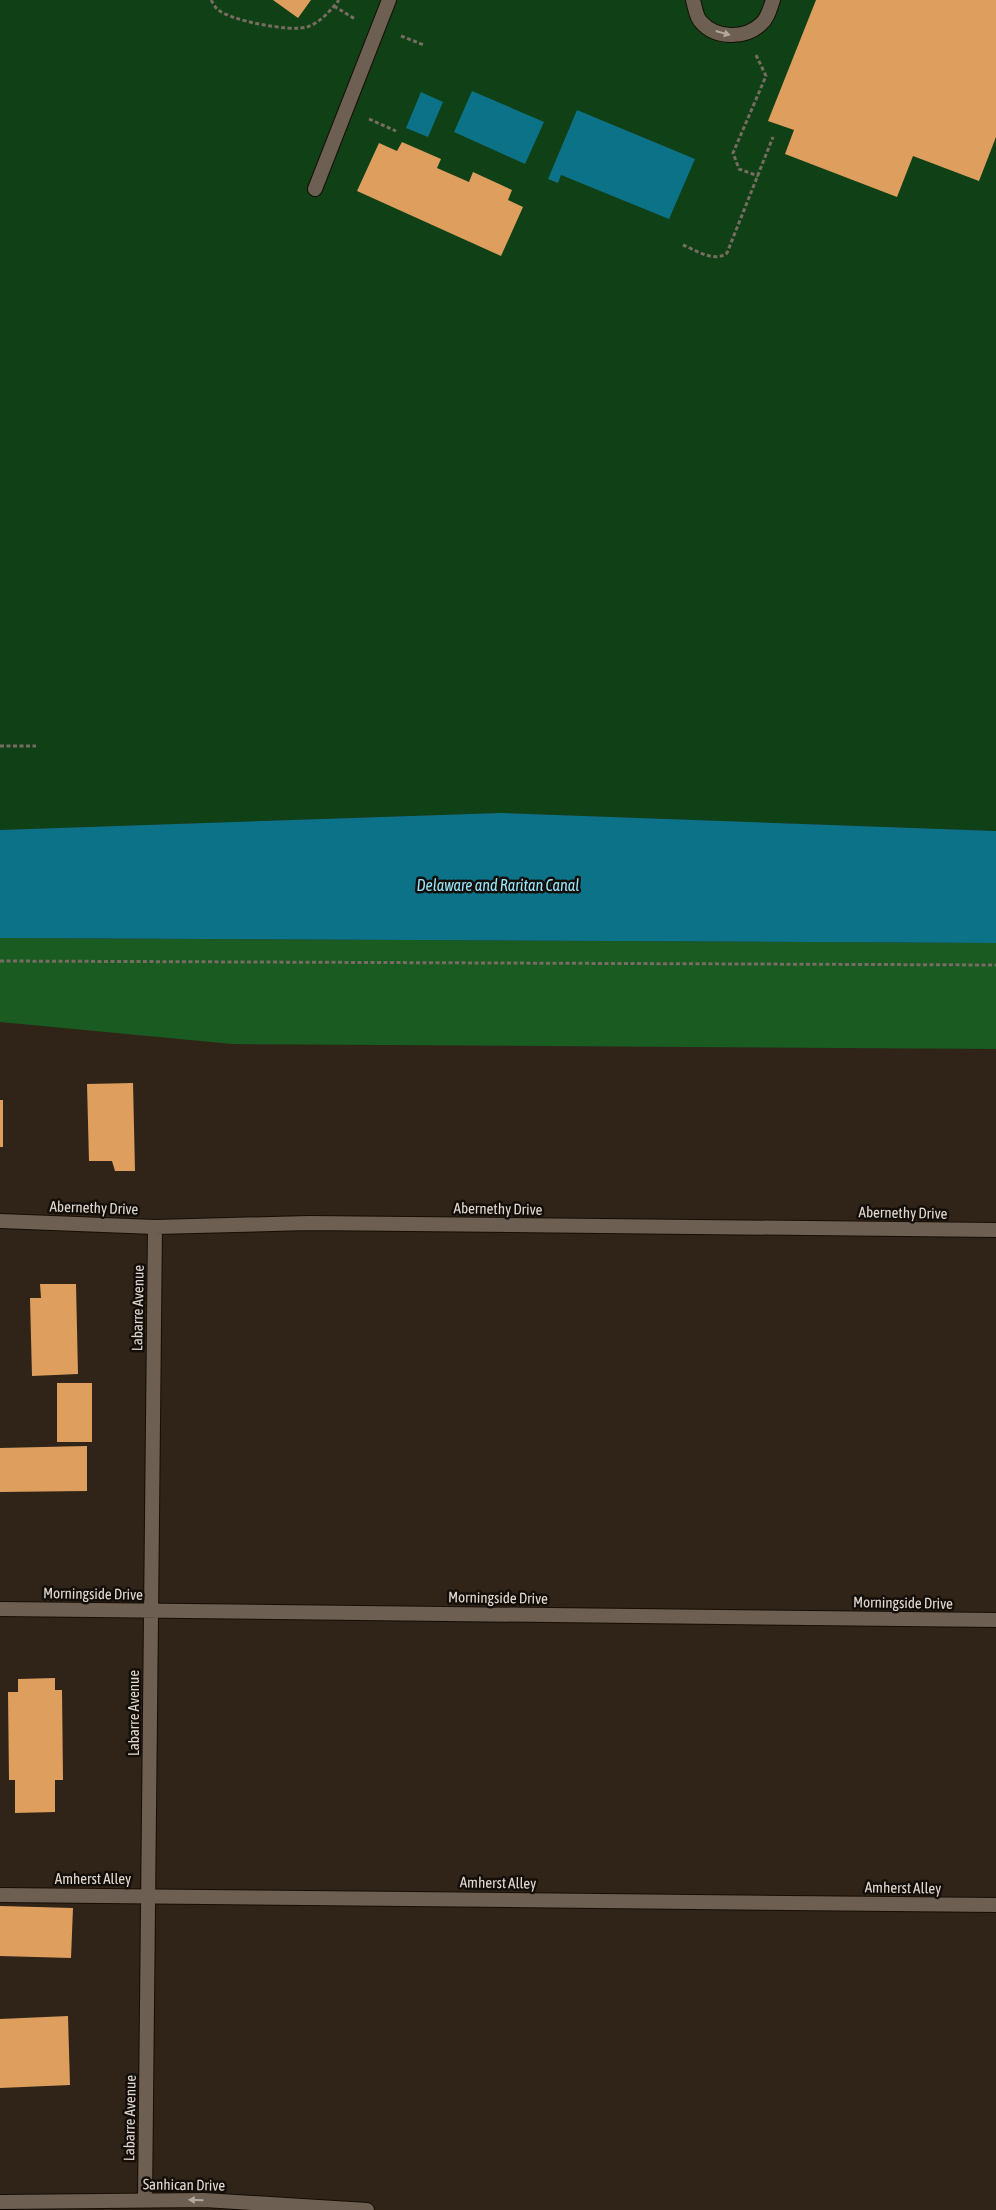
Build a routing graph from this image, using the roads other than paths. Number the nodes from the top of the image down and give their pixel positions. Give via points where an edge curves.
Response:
1 (389, 0) edge
2 (693, 0) edge
3 (773, 0) edge
4 (315, 189) dead end
5 (0, 1221) edge
6 (155, 1226) junction
7 (996, 1230) edge
8 (0, 1609) edge
9 (150, 1610) junction
10 (996, 1620) edge
11 (0, 1895) edge
12 (149, 1896) junction
13 (996, 1905) edge
14 (145, 2200) junction
15 (0, 2202) edge
16 (367, 2210) edge

1 - 4 street
2 -> 3 street via 700,21 726,36 745,33 760,25 767,17
5 - 6 street, Abernethy Drive
6 - 7 street, Abernethy Drive via 309,1224
6 - 9 street, Labarre Avenue
8 - 9 street, Morningside Drive
9 - 10 street, Morningside Drive
9 - 12 street, Labarre Avenue
11 - 12 street, Amherst Alley
12 - 13 street, Amherst Alley
12 - 14 street, Labarre Avenue
14 - 15 street, Sanhican Drive
16 -> 14 street, Sanhican Drive via 204,2200

